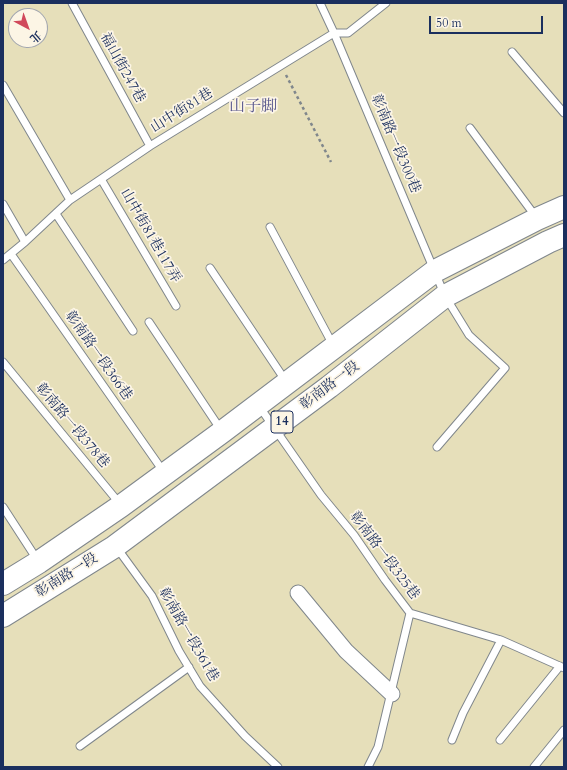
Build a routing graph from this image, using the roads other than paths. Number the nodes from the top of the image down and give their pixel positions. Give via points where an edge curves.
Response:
1 (72, 3) edge
2 (320, 3) edge
3 (386, 3) edge
4 (334, 33) junction
5 (512, 52) dead end
6 (3, 85) edge
7 (564, 113) edge
8 (470, 128) dead end
9 (150, 146) junction
10 (101, 179) junction
11 (70, 200) junction
12 (3, 204) edge
13 (564, 207) edge
14 (56, 214) junction
15 (537, 219) junction
16 (270, 227) dead end
17 (564, 234) edge
18 (25, 242) junction
19 (11, 254) junction
20 (3, 260) edge
21 (210, 268) dead end
22 (435, 271) junction
23 (445, 296) junction
24 (176, 306) dead end
25 (149, 322) dead end
26 (133, 331) dead end
27 (334, 347) junction
28 (3, 362) edge
29 (287, 382) junction
30 (258, 404) junction
31 (274, 428) junction
32 (222, 432) junction
33 (437, 447) dead end
34 (165, 473) junction
35 (121, 506) junction
36 (3, 507) edge
37 (115, 545) junction
38 (39, 562) junction
39 (3, 584) edge
40 (298, 593) dead end
41 (410, 613) junction
42 (3, 616) edge
43 (501, 640) junction
44 (189, 667) junction
45 (562, 667) edge
46 (392, 694) junction
47 (564, 730) edge
48 (452, 740) dead end
49 (500, 740) dead end
50 (80, 746) dead end
51 (278, 767) edge
52 (368, 767) edge
53 (534, 767) edge

1 - 9 lane, 福山街247巷
2 - 4 lane, 彰南路一段300巷
3 - 4 lane, 山中街81巷 via 348,33
4 - 9 lane, 山中街81巷
4 - 22 lane, 彰南路一段300巷
5 - 7 lane
6 - 11 lane
8 - 15 lane
9 - 10 lane, 山中街81巷
10 - 11 lane, 山中街81巷
10 - 24 lane, 山中街81巷117弄
11 - 14 lane, 山中街81巷
12 - 18 lane
13 - 15 main road, 彰南路一段 / 14
14 - 18 lane, 山中街81巷
14 - 26 lane
15 - 22 main road, 彰南路一段 / 14
16 - 27 lane
17 - 23 main road, 彰南路一段 / 14
18 - 19 lane, 山中街81巷
19 - 20 lane, 山中街81巷
19 - 34 lane, 彰南路一段366巷
21 - 29 lane
22 - 23 lane, 彰南路一段300巷
22 - 27 main road, 彰南路一段 / 14
23 - 31 main road, 彰南路一段 / 14
23 - 33 lane, 彰南路一段300巷 via 469,336 505,368
25 - 32 lane
27 - 29 main road, 彰南路一段 / 14
28 - 35 lane, 彰南路一段378巷
29 - 30 main road, 彰南路一段 / 14
30 - 31 lane, 彰南路一段325巷
30 - 32 main road, 彰南路一段 / 14
31 - 37 main road, 彰南路一段 / 14
31 - 41 lane, 彰南路一段325巷 via 320,495 354,535
32 - 34 main road, 彰南路一段 / 14
34 - 35 main road, 彰南路一段 / 14
35 - 38 main road, 彰南路一段 / 14
36 - 38 lane
37 - 42 main road, 彰南路一段 / 14
37 - 44 lane, 彰南路一段361巷 via 152,596
38 - 39 main road, 彰南路一段 / 14
40 - 46 street via 346,651
41 - 43 lane
41 - 46 lane, 彰南路一段325巷
43 - 45 lane
43 - 48 lane via 463,713
44 - 50 lane
44 - 51 lane, 彰南路一段361巷 via 205,692 245,736
45 - 49 lane
46 - 52 lane, 彰南路一段325巷 via 378,747
47 - 53 lane

